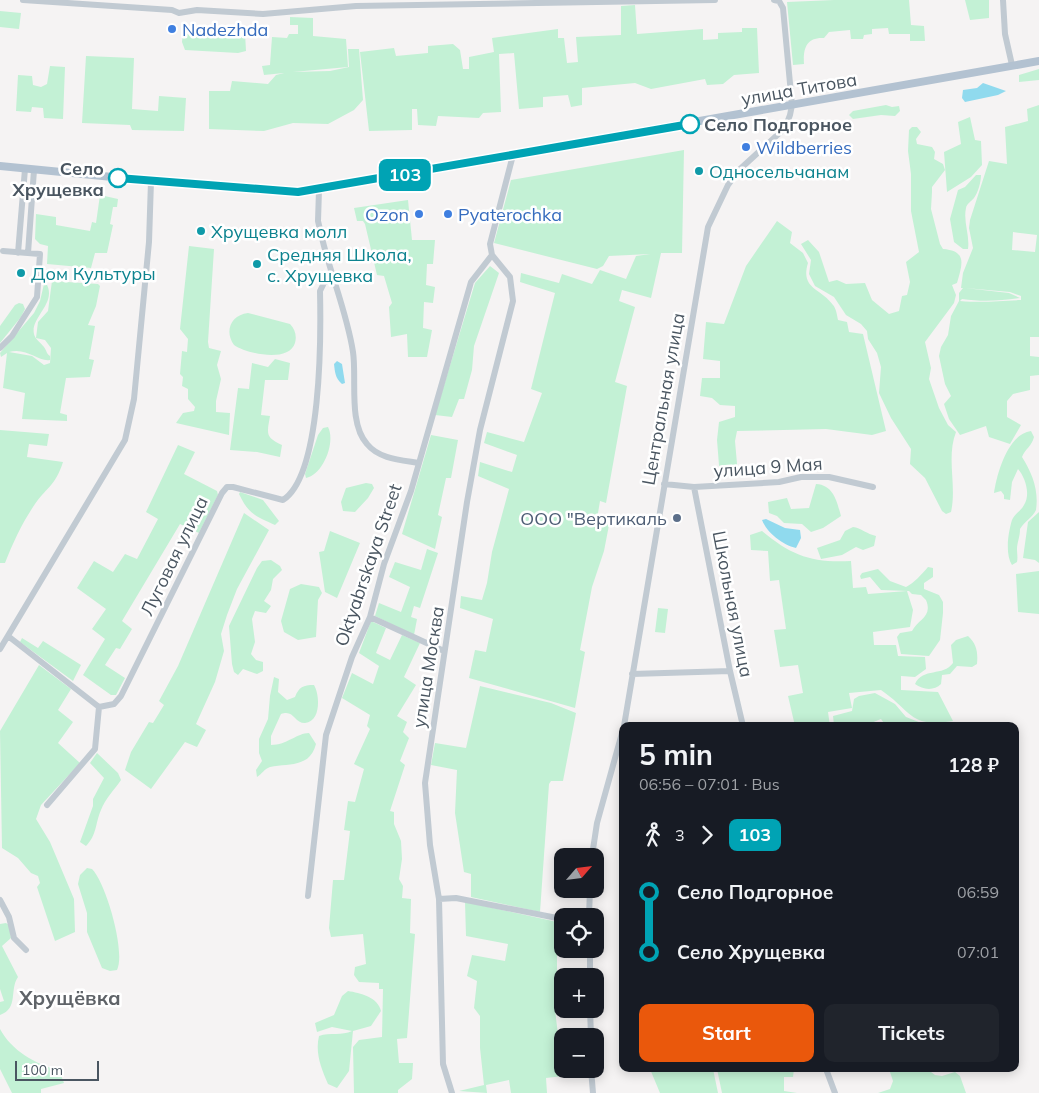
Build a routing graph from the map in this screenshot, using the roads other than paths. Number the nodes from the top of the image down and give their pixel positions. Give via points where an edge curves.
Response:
1 (23, 0) edge
2 (715, 0) edge
3 (774, 0) edge
4 (1003, 0) edge
5 (1039, 61) edge
6 (1012, 65) junction
7 (792, 105) junction
8 (513, 155) junction
9 (0, 166) edge
10 (30, 169) junction
11 (151, 181) junction
12 (319, 190) junction
13 (2, 252) dead end
14 (18, 252) junction
15 (28, 253) junction
16 (492, 255) junction
17 (333, 278) junction
18 (0, 348) edge
19 (419, 464) junction
20 (664, 484) junction
21 (694, 487) junction
22 (873, 487) dead end
23 (370, 617) junction
24 (8, 636) junction
25 (0, 649) edge
26 (444, 651) junction
27 (730, 672) junction
28 (632, 674) junction
29 (99, 707) junction
30 (625, 722) edge
31 (742, 722) edge
32 (619, 746) edge
33 (47, 805) dead end
34 (593, 848) edge
35 (308, 896) dead end
36 (439, 899) junction
37 (0, 900) edge
38 (554, 917) edge
39 (26, 950) dead end
40 (827, 1072) edge
41 (592, 1078) edge
42 (452, 1093) edge
43 (593, 1093) edge
44 (835, 1093) edge

1 - 2 street via 180,13 197,10 263,14 356,6
3 - 7 street via 779,1 783,8
4 - 6 street via 1005,34
5 - 6 main road, улица Титова
6 - 7 main road, улица Титова
7 - 8 main road, улица Титова
7 - 20 street, Центральная улица via 785,128 738,170 708,227
8 - 12 main road, улица Титова
8 - 16 street via 490,244
9 - 10 main road, улица Титова
10 - 11 main road, улица Титова
10 - 14 street
10 - 15 street
11 - 12 main road, улица Титова via 274,192
11 - 24 street via 149,242 134,399 125,440
12 - 17 street via 318,220
13 - 14 street
14 - 15 street
15 - 18 street via 40,254 37,297 12,336
16 - 19 street, Oktyabrskaya Street via 471,282
16 - 26 street, улица Москва via 510,277 513,301 480,430
17 - 19 street via 353,352 359,432 372,450
17 - 29 street, Луговая улица via 324,283 320,291 319,384 308,452 294,489 283,500 274,500 227,487 121,696 114,704
19 - 23 street, Oktyabrskaya Street via 384,564
20 - 21 street, улица 9 Мая
20 - 28 street, Центральная улица
21 - 22 street, улица 9 Мая via 829,477
21 - 27 street, Школьная улица
23 - 26 street
23 - 35 street, Oktyabrskaya Street via 352,657 326,735
24 - 25 street
24 - 29 street
26 - 36 street, улица Москва via 426,783 430,845
27 - 28 street
27 - 31 street, Школьная улица
28 - 30 street, Центральная улица
29 - 33 street via 95,749
32 - 34 street
36 - 38 street via 456,898
36 - 42 street, улица Москва via 441,1040 443,1064
37 - 39 street via 9,917 14,938
40 - 44 street
41 - 43 street

